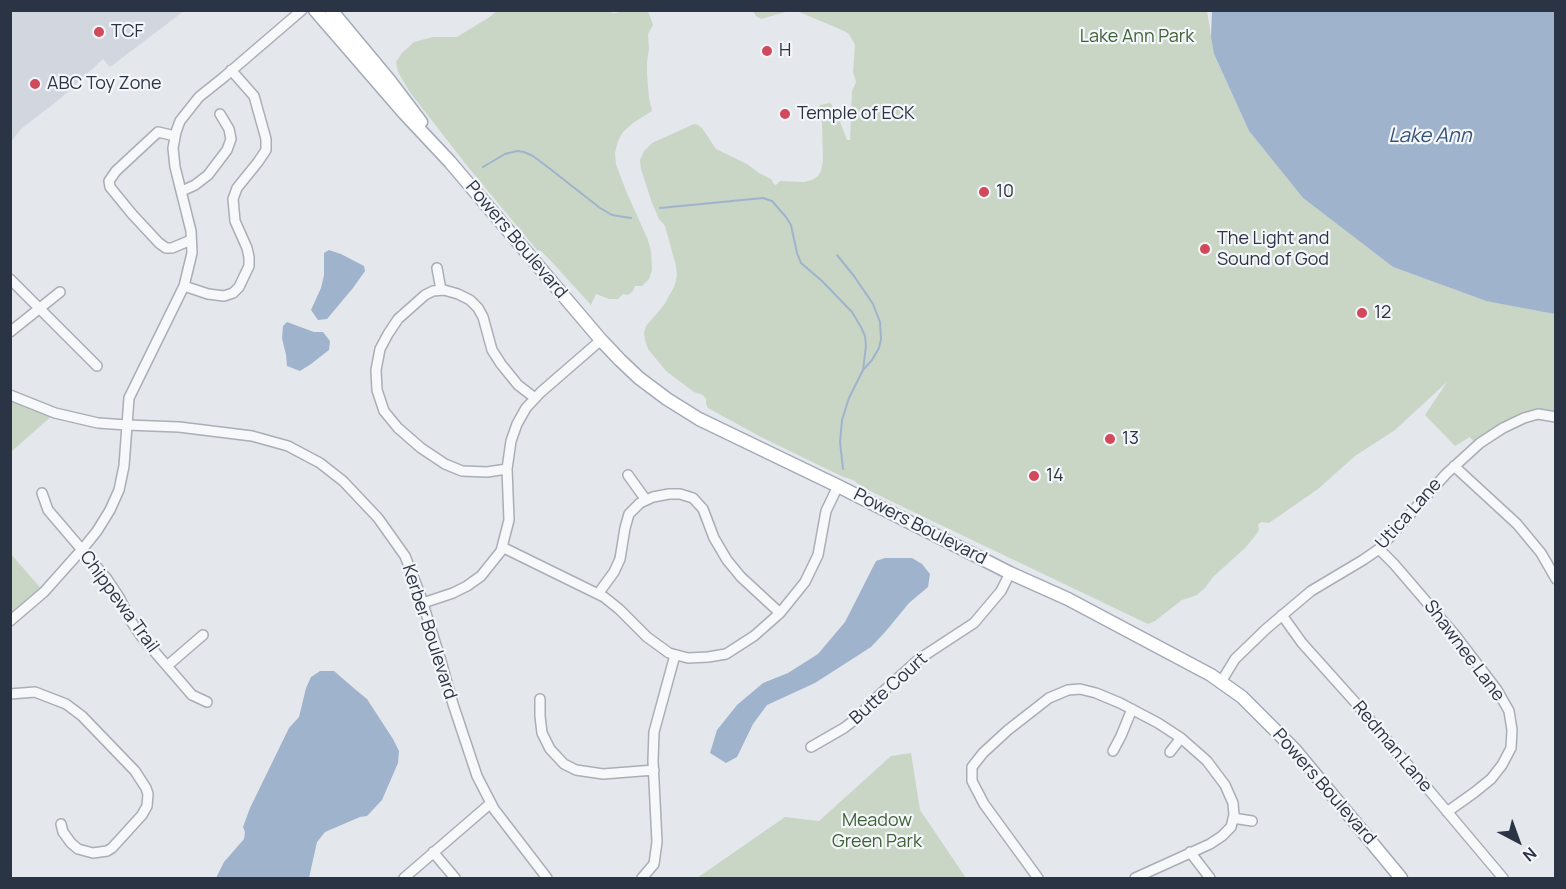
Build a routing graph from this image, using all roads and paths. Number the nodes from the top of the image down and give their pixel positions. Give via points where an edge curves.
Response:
1 (302, 10) edge
2 (315, 10) edge
3 (331, 10) edge
4 (231, 70) junction
5 (220, 114) dead end
6 (175, 136) junction
7 (450, 162) junction
8 (182, 191) junction
9 (192, 240) junction
10 (437, 268) dead end
11 (10, 279) edge
12 (184, 286) junction
13 (441, 290) junction
14 (60, 292) dead end
15 (40, 308) junction
16 (10, 332) edge
17 (602, 340) junction
18 (97, 366) dead end
19 (10, 395) edge
20 (535, 398) junction
21 (1556, 417) edge
22 (127, 426) junction
23 (1454, 466) junction
24 (507, 469) junction
25 (628, 475) dead end
26 (838, 486) junction
27 (42, 493) dead end
28 (646, 500) junction
29 (502, 547) junction
30 (1379, 549) junction
31 (81, 550) junction
32 (1010, 573) junction
33 (1556, 579) edge
34 (598, 594) junction
35 (423, 603) junction
36 (780, 613) junction
37 (1282, 615) junction
38 (10, 621) edge
39 (203, 635) dead end
40 (675, 655) junction
41 (167, 666) junction
42 (1221, 682) junction
43 (10, 694) edge
44 (540, 699) dead end
45 (207, 702) dead end
46 (1132, 709) junction
47 (1181, 738) junction
48 (811, 747) dead end
49 (1113, 751) dead end
50 (1170, 752) dead end
51 (654, 770) junction
52 (491, 803) junction
53 (1447, 812) junction
54 (1233, 818) junction
55 (1252, 821) dead end
56 (61, 824) dead end
57 (433, 852) junction
58 (1190, 852) junction
59 (404, 879) edge
60 (456, 879) edge
61 (547, 879) edge
62 (642, 879) edge
63 (1038, 879) edge
64 (1135, 879) edge
65 (1210, 879) edge
66 (1401, 879) edge
67 (1503, 879) edge

1 - 4 street
2 - 7 main road, Powers Boulevard
3 - 7 main road, Powers Boulevard
4 - 6 street via 199,97 180,122
4 - 12 street via 254,96 266,139 266,150 233,199 235,221 247,248 249,266 239,287 224,296
5 - 8 street via 231,139 227,150 208,175
6 - 8 street via 175,167
6 - 9 street via 159,132 109,181 115,193 166,248
7 - 17 main road, Powers Boulevard
8 - 9 street
9 - 12 street
10 - 13 street
11 - 15 street
12 - 22 street via 129,398
13 - 20 street via 470,300 477,308 501,364
13 - 24 street via 425,295 406,311 381,349 376,370 384,411 413,442 445,464 462,471
14 - 15 street
15 - 16 street
15 - 18 street
17 - 20 street
17 - 26 main road, Powers Boulevard via 639,378 667,399
19 - 22 street, Kerber Boulevard via 55,413
20 - 24 street via 517,424
21 - 23 street, Utica Lane via 1524,417 1480,443
22 - 31 street via 119,490 97,531
22 - 35 street, Kerber Boulevard via 179,427 252,436 288,446 320,463 344,481 378,518 405,556
23 - 30 street, Utica Lane
23 - 33 street via 1517,524
24 - 29 street via 509,520
25 - 28 street
26 - 32 main road, Powers Boulevard
26 - 36 street via 826,511 818,555 805,582
27 - 31 street, Chippewa Trail via 48,510
28 - 34 street via 629,514 620,559
28 - 36 street via 669,494 693,498 703,509 727,560
29 - 34 street
29 - 35 street via 481,576 453,593
30 - 37 street, Utica Lane via 1311,591
30 - 53 street, Shawnee Lane via 1455,635 1509,711 1511,748 1503,765 1491,779
31 - 38 street via 44,592
31 - 41 street, Chippewa Trail via 107,579 141,636
32 - 42 main road, Powers Boulevard via 1068,599
32 - 48 street, Butte Court via 1001,591 974,623 919,658 858,718
34 - 40 street
35 - 52 street, Kerber Boulevard via 470,758
36 - 40 street via 726,654 688,658
37 - 42 street, Utica Lane via 1235,659
37 - 53 street, Redman Lane
39 - 41 street
40 - 51 street via 654,732
41 - 45 street, Chippewa Trail via 192,695
42 - 66 main road, Powers Boulevard via 1242,697 1295,750
43 - 56 street via 35,692 66,704 135,771 146,788 147,806 112,848 93,854 82,851 68,839
44 - 51 street via 542,733 564,764 603,774
46 - 47 street
46 - 49 street
46 - 63 street via 1096,693 1068,690 1049,698 1008,730 972,767 972,781 984,804
47 - 50 street
47 - 54 street via 1207,761 1225,785 1233,803
51 - 62 street via 657,842 654,864
52 - 57 street
52 - 61 street, Kerber Boulevard
53 - 67 street, Redman Lane
54 - 55 street
54 - 58 street via 1222,836
57 - 59 street
57 - 60 street
58 - 64 street
58 - 65 street

